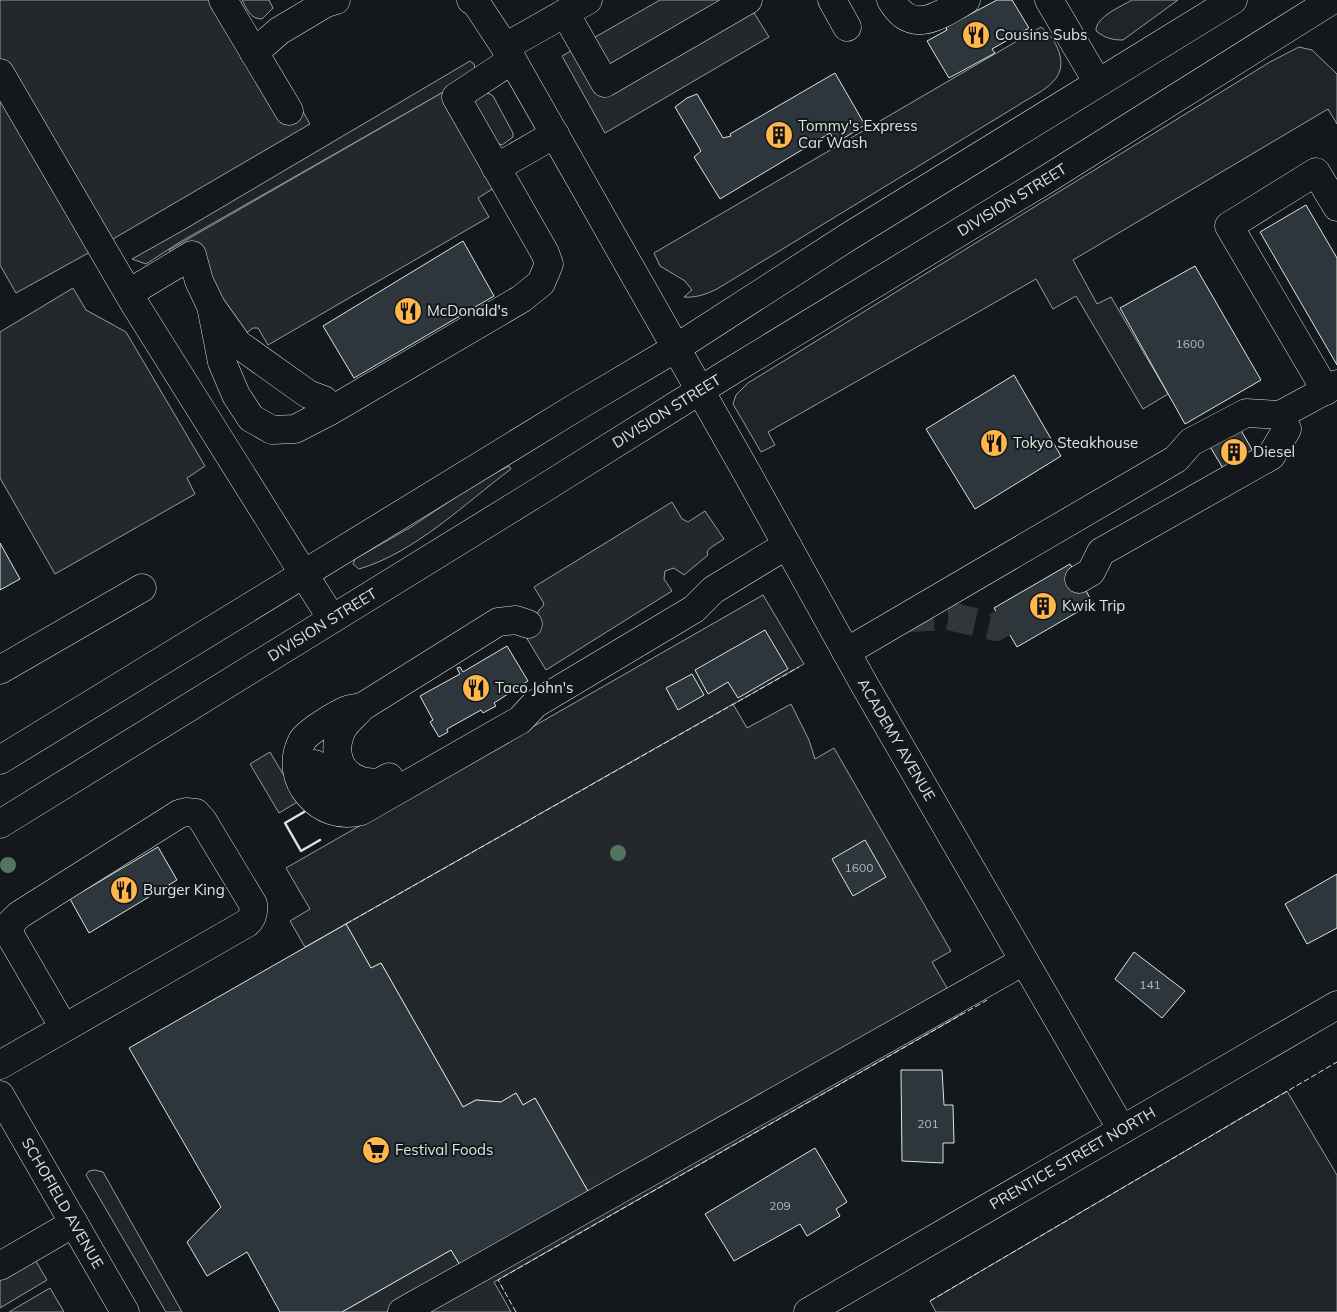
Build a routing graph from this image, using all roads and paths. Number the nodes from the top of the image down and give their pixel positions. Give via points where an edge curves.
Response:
1 (223, 0) edge
2 (471, 0) edge
3 (748, 0) edge
4 (832, 0) edge
5 (891, 0) edge
6 (966, 0) edge
7 (1049, 0) edge
8 (1233, 0) edge
9 (1332, 0) edge
10 (329, 1) edge
11 (576, 7) edge
12 (1337, 7) edge
13 (847, 27) dead end
14 (254, 53) junction
15 (508, 54) junction
16 (0, 73) edge
17 (1098, 83) junction
18 (288, 110) dead end
19 (555, 134) junction
20 (496, 168) junction
21 (1337, 207) edge
22 (538, 242) junction
23 (129, 293) junction
24 (218, 317) junction
25 (676, 348) junction
26 (1331, 388) edge
27 (699, 391) junction
28 (324, 400) junction
29 (1280, 415) junction
30 (1151, 474) junction
31 (1186, 504) junction
32 (787, 545) junction
33 (304, 573) junction
34 (1079, 579) tunnel mouth
35 (142, 588) dead end
36 (332, 619) junction
37 (528, 624) dead end
38 (846, 652) junction
39 (0, 670) edge
40 (535, 704) junction
41 (362, 707) junction
42 (0, 760) edge
43 (0, 824) edge
44 (1024, 960) junction
45 (1337, 1005) edge
46 (64, 1028) junction
47 (0, 1065) edge
48 (0, 1094) edge
49 (1122, 1130) junction
50 (74, 1223) junction
51 (0, 1266) edge
52 (125, 1312) edge
53 (402, 1312) edge
54 (808, 1312) edge

1 - 14 main road
2 - 15 main road, ACADEMY AVENUE
3 - 11 main road via 605,83
4 - 13 main road
5 - 6 main road via 897,11 918,21 937,17
7 - 17 main road
8 - 17 main road
9 - 12 main road
9 - 27 main road, DIVISION STREET via 1047,179
10 - 14 main road via 279,31
11 - 15 main road
14 - 18 main road
15 - 19 main road, ACADEMY AVENUE
15 - 20 main road via 456,97
16 - 23 main road
17 - 25 main road via 848,237
19 - 20 main road
19 - 25 main road, ACADEMY AVENUE
20 - 22 main road
21 - 26 main road via 1316,172 1228,226
22 - 24 main road via 549,264 541,283 521,299 295,429 272,430 251,418 236,395 222,362
22 - 28 main road via 540,260 524,280
23 - 24 main road via 192,255 199,281
23 - 33 main road
24 - 28 main road via 238,344 308,394
24 - 28 main road via 252,391 266,409 283,416
25 - 27 main road, ACADEMY AVENUE
25 - 33 main road
26 - 29 main road
27 - 32 main road, ACADEMY AVENUE
27 - 36 main road, DIVISION STREET
29 - 30 main road via 1246,413 1191,442 1176,459
29 - 31 main road via 1287,429 1271,456
30 - 31 main road via 1172,479
30 - 38 main road
31 - 34 main road via 1101,552 1091,572
32 - 38 main road, ACADEMY AVENUE
32 - 40 main road via 713,590 694,609
33 - 36 main road
33 - 42 main road
35 - 39 main road
36 - 43 main road, DIVISION STREET
37 - 41 main road via 516,620 498,622
38 - 44 main road, ACADEMY AVENUE
40 - 41 main road via 512,708 379,783 360,781 352,776 343,769 337,756 342,729
40 - 41 main road via 520,720 361,812 341,814 314,801 302,786 296,769 297,753 304,739 317,728 348,710
44 - 49 main road, ACADEMY AVENUE
44 - 53 main road
45 - 49 main road, PRENTICE STREET NORTH
46 - 46 main road via 251,919 253,904 196,813 179,814 19,915 10,924 10,935
46 - 47 main road
48 - 50 main road, SCHOFIELD AVENUE
49 - 54 main road, PRENTICE STREET NORTH
50 - 51 main road
50 - 52 main road, SCHOFIELD AVENUE

